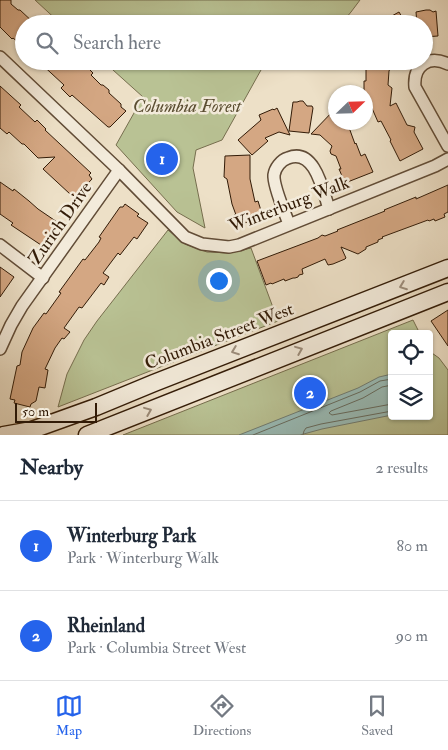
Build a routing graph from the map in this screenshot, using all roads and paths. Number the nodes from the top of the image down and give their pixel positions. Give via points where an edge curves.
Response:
1 (0, 57) edge
2 (433, 61) edge
3 (448, 64) edge
4 (418, 70) edge
5 (448, 146) edge
6 (448, 159) edge
7 (119, 170) junction
8 (329, 209) junction
9 (289, 224) junction
10 (0, 245) edge
11 (448, 268) edge
12 (43, 278) junction
13 (448, 292) edge
14 (0, 349) edge
15 (4, 435) edge
16 (87, 435) edge

1 - 7 street, Winterburg Walk
2 - 3 street
4 - 5 street via 414,78 415,87
6 - 8 street, Winterburg Walk
7 - 9 street, Winterburg Walk via 185,237 202,244 239,245
7 - 12 street, Zurich Drive
8 - 9 street, Winterburg Walk
8 - 9 street via 314,167 300,156 289,157 282,161 274,176
10 - 12 street
11 -> 15 main road, Columbia Street West via 96,407 32,430
12 - 14 street, Zurich Drive via 22,306
16 -> 13 main road

